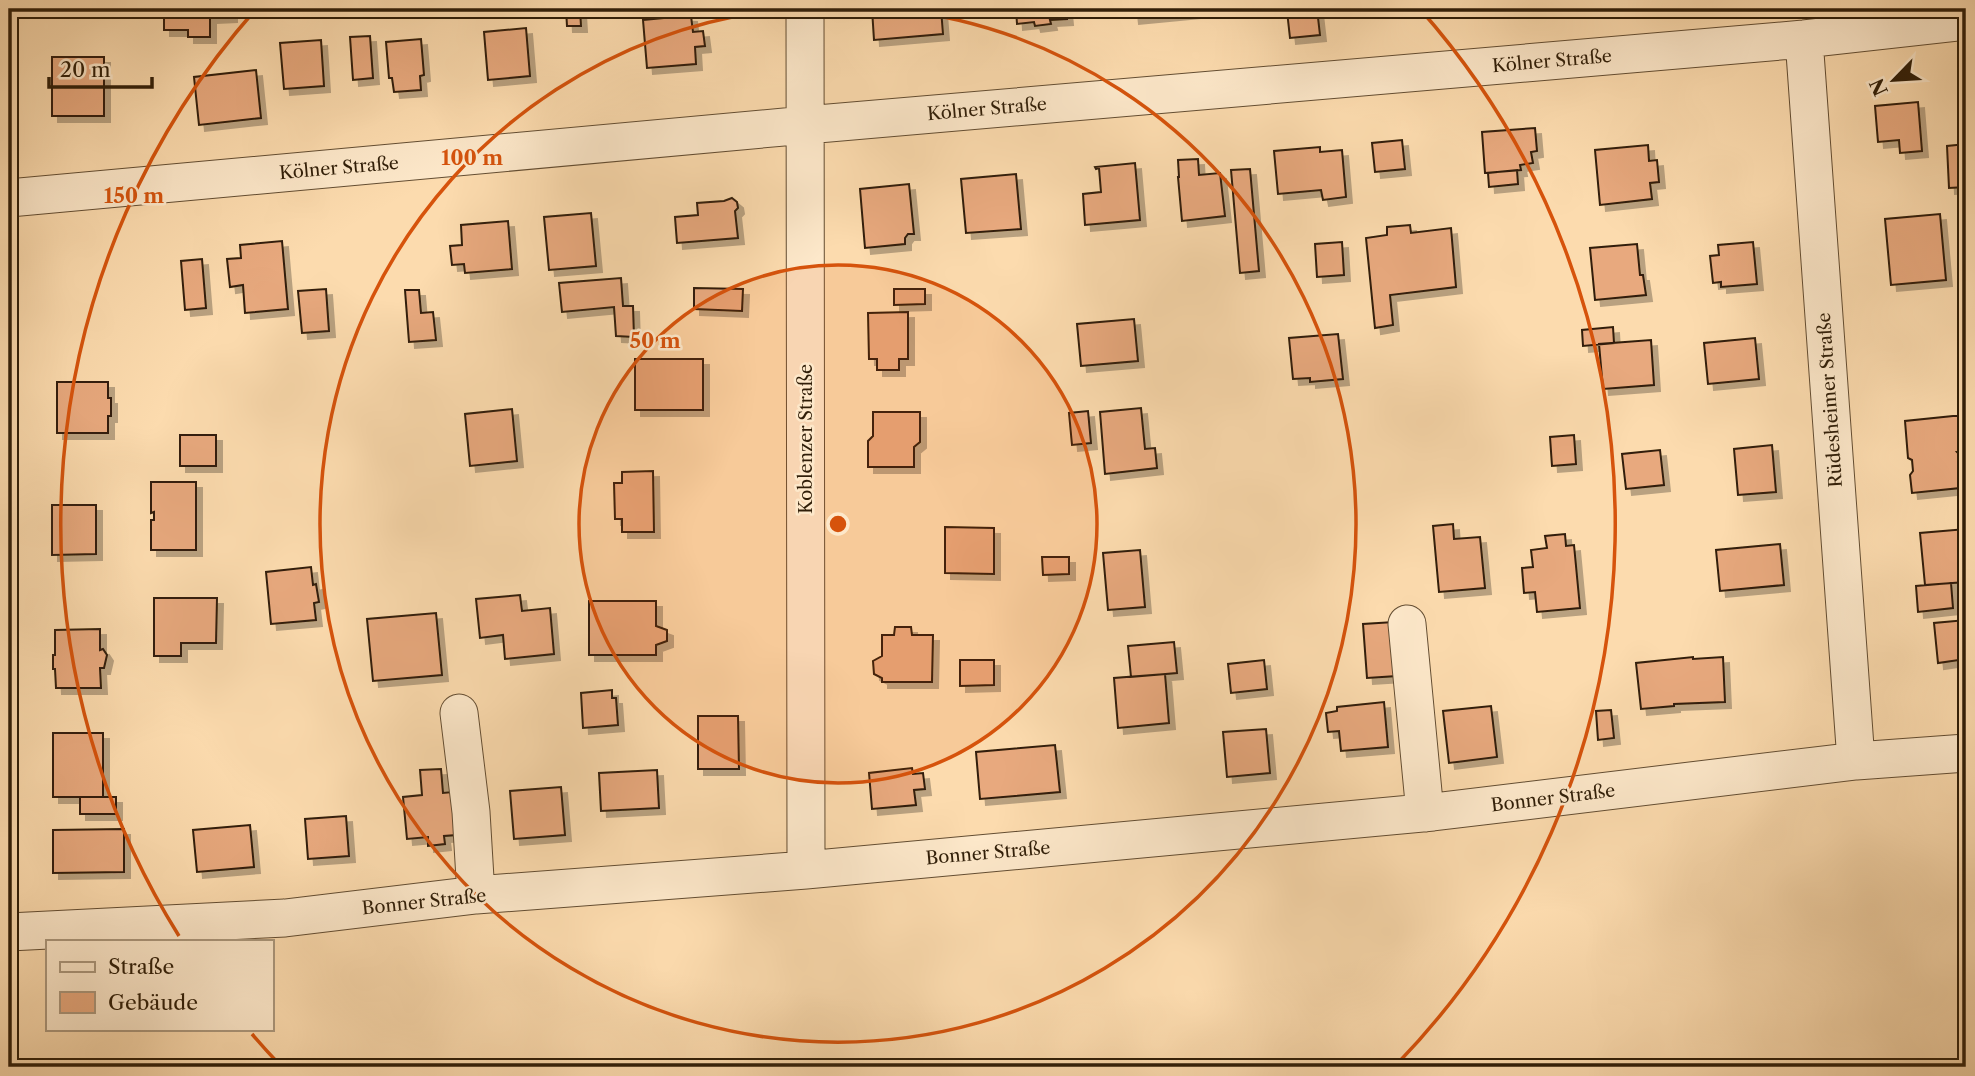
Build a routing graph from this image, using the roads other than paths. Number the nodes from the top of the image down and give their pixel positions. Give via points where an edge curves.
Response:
1 (805, 9) edge
2 (1966, 21) edge
3 (1804, 39) junction
4 (806, 125) junction
5 (9, 198) edge
6 (1407, 624) dead end
7 (458, 713) dead end
8 (1966, 752) edge
9 (1856, 761) junction
10 (1425, 813) junction
11 (806, 870) junction
12 (476, 895) junction
13 (9, 932) edge

1 - 4 street, Koblenzer Straße
2 - 3 street, Kölner Straße
3 - 4 street, Kölner Straße
3 - 9 street, Rüdesheimer Straße
4 - 5 street, Kölner Straße
4 - 11 street, Koblenzer Straße
6 - 10 street
7 - 12 street
8 - 9 street, Bonner Straße
9 - 10 street, Bonner Straße
10 - 11 street, Bonner Straße
11 - 12 street, Bonner Straße
12 - 13 street, Bonner Straße via 285,918

